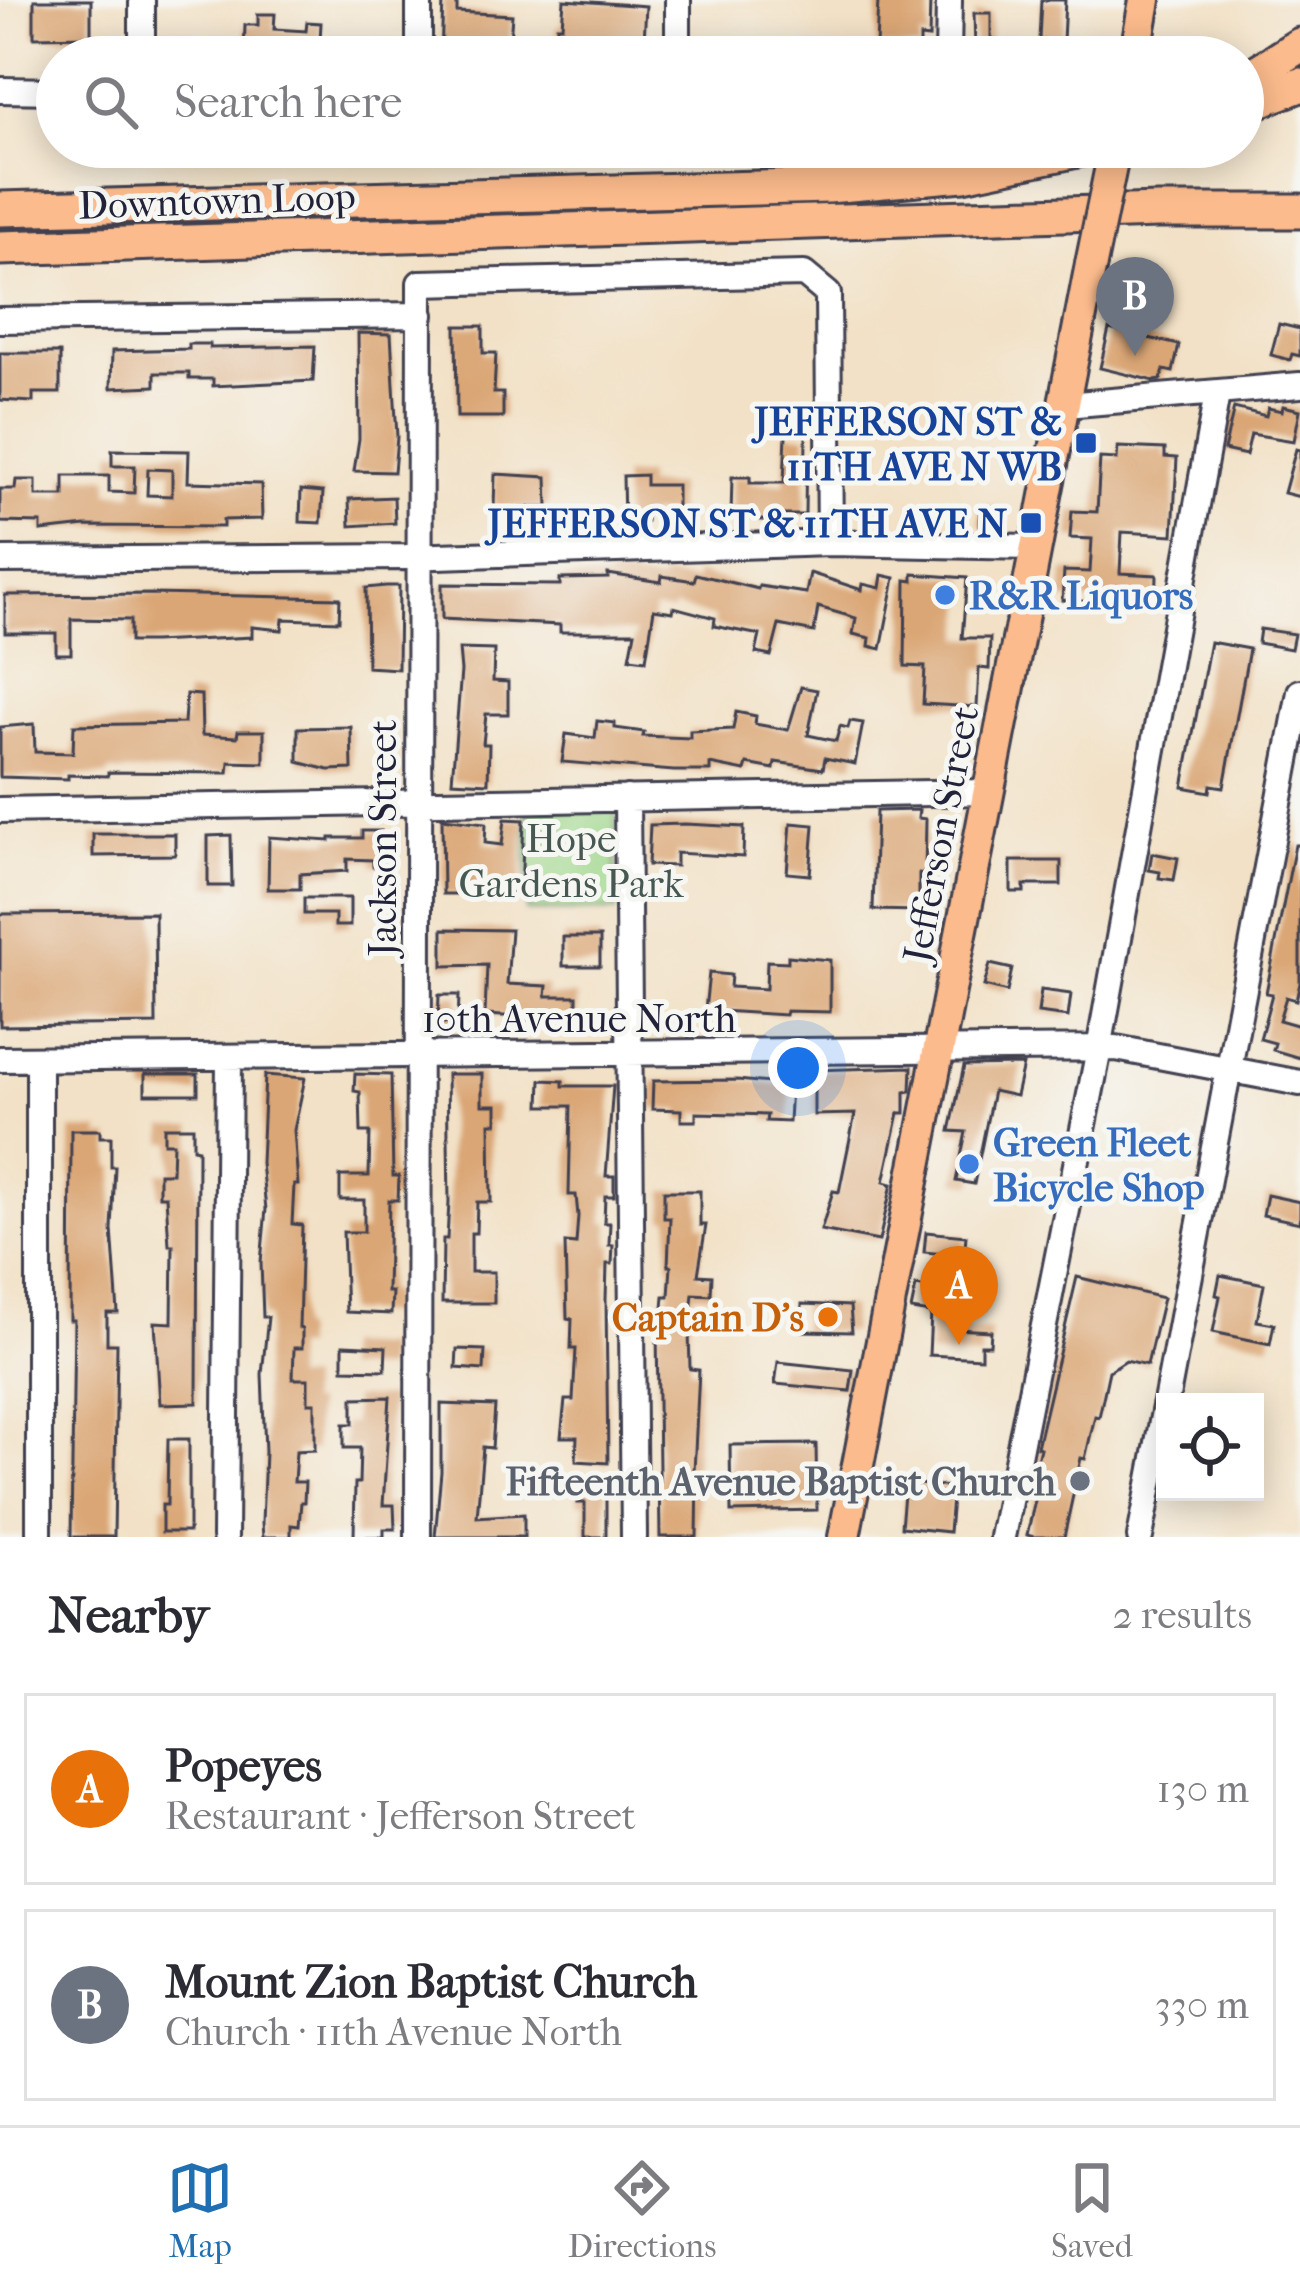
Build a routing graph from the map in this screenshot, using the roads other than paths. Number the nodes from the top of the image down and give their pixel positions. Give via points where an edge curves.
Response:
1 (142, 0) edge
2 (419, 0) edge
3 (678, 0) edge
4 (949, 0) edge
5 (1145, 0) edge
6 (142, 36) edge
7 (419, 36) edge
8 (678, 36) edge
9 (949, 36) edge
10 (1139, 36) edge
11 (1300, 45) edge
12 (1264, 68) edge
13 (1300, 85) edge
14 (0, 90) edge
15 (36, 91) edge
16 (1264, 98) edge
17 (992, 168) edge
18 (1111, 168) edge
19 (1300, 189) edge
20 (0, 209) edge
21 (1158, 211) junction
22 (1300, 211) edge
23 (0, 248) edge
24 (421, 315) junction
25 (0, 320) edge
26 (1300, 385) edge
27 (1217, 394) junction
28 (1065, 405) junction
29 (830, 543) junction
30 (1037, 547) junction
31 (419, 557) junction
32 (0, 560) edge
33 (1300, 692) edge
34 (987, 792) junction
35 (627, 798) junction
36 (418, 803) junction
37 (0, 810) edge
38 (937, 1049) junction
39 (1099, 1049) junction
40 (418, 1055) junction
41 (631, 1055) junction
42 (229, 1057) junction
43 (0, 1059) edge
44 (39, 1060) junction
45 (1231, 1068) junction
46 (1300, 1083) edge
47 (1167, 1393) edge
48 (1156, 1452) edge
49 (40, 1537) edge
50 (225, 1537) edge
51 (418, 1537) edge
52 (634, 1537) edge
53 (844, 1537) edge
54 (1002, 1537) edge
55 (1140, 1537) edge

1 - 6 street
2 - 7 street
3 - 8 street
4 - 9 street
5 - 10 main road
11 - 12 highway
13 - 16 highway
14 - 15 street
17 - 20 highway, Downtown Loop via 828,186
18 - 28 main road, Jefferson Street, bridge
19 - 21 highway
21 - 22 highway, Downtown Loop
21 - 23 highway, Downtown Loop
24 - 25 street
24 - 29 street, Jackson Street via 420,283 805,274 828,294
24 - 31 street, Jackson Street
26 - 27 street
27 - 28 street
27 - 39 street
28 - 30 main road, Jefferson Street
29 - 30 street
29 - 31 street
30 - 34 main road, Jefferson Street
31 - 32 street
31 - 36 street, Jackson Street
33 - 45 street
34 - 35 street
34 - 38 main road, Jefferson Street
35 - 36 street
35 - 41 street
36 - 37 street
36 - 40 street, Jackson Street
38 - 39 street, 10th Avenue North
38 - 41 street, 10th Avenue North
38 - 53 main road, Jefferson Street
39 - 45 street, 10th Avenue North
39 - 54 street
40 - 41 street, 10th Avenue North
40 - 42 street, 10th Avenue North
40 - 51 street, Jackson Street
41 - 52 street
42 - 44 street, 10th Avenue North
42 - 50 street
43 - 44 street, 10th Avenue North
44 - 49 street
45 - 46 street, 10th Avenue North
45 - 47 street
48 - 55 street

